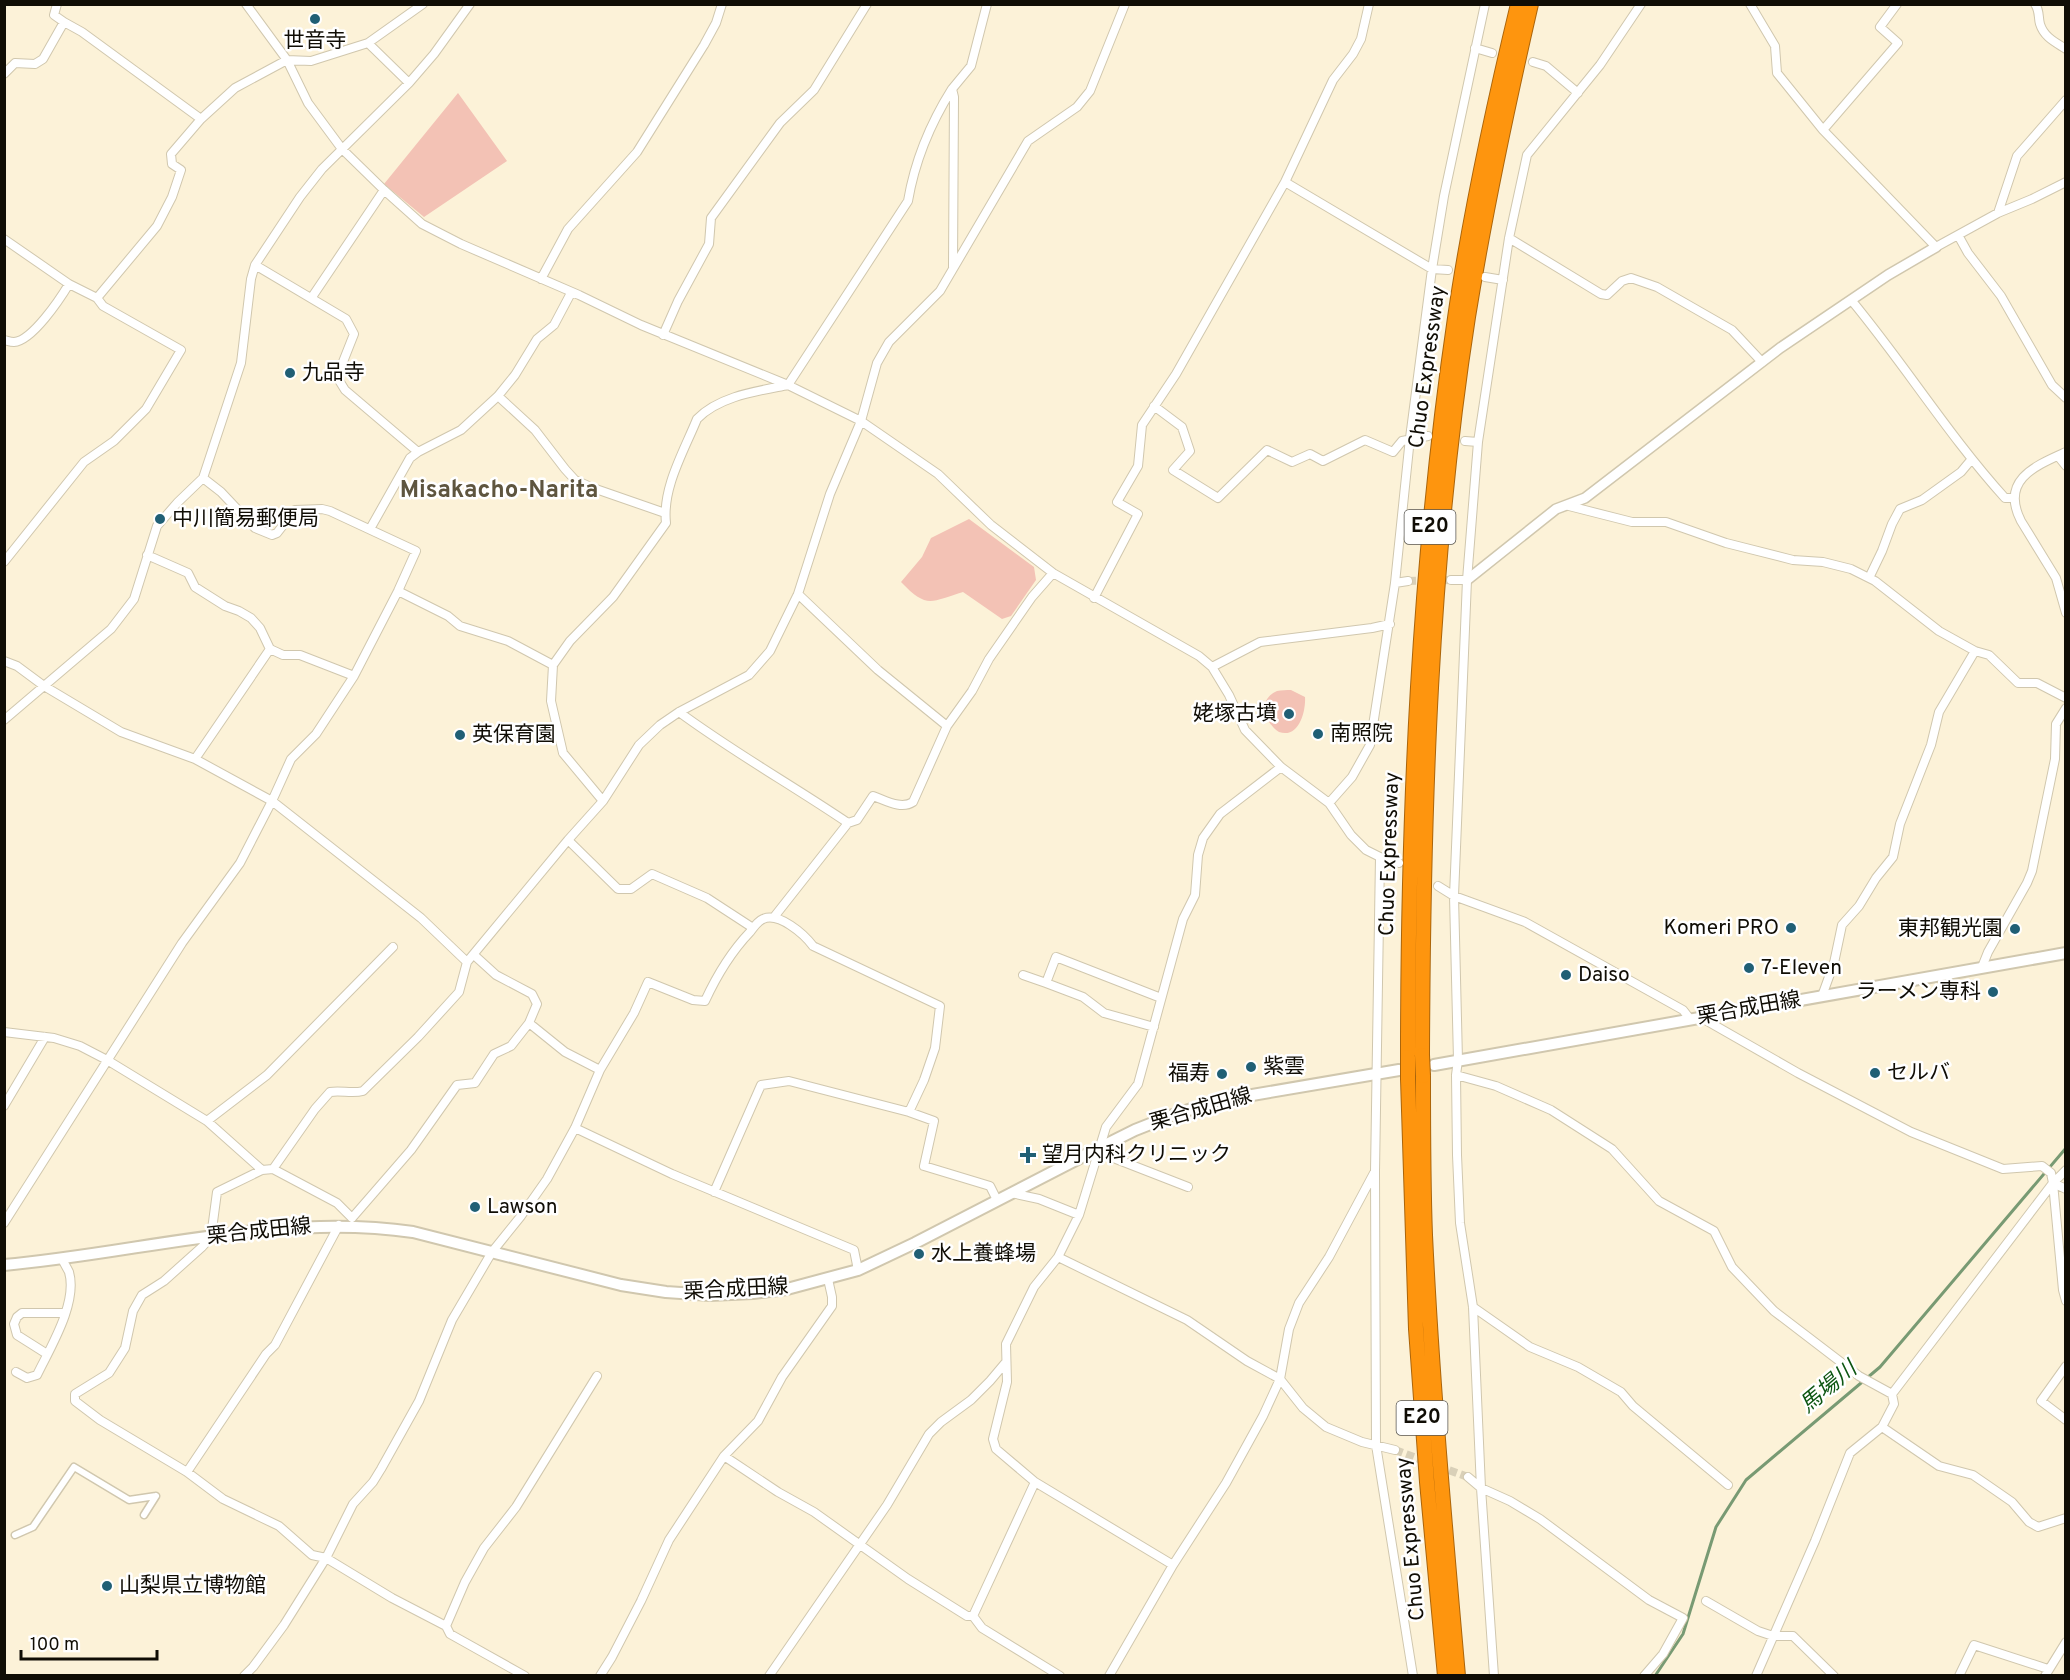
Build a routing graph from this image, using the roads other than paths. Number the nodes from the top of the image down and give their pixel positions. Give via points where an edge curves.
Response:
1 (57, 4) edge
2 (246, 4) edge
3 (423, 4) edge
4 (470, 4) edge
5 (722, 4) edge
6 (867, 4) edge
7 (987, 4) edge
8 (1125, 4) edge
9 (1369, 4) edge
10 (1485, 4) edge
11 (1518, 4) edge
12 (1531, 4) edge
13 (1641, 4) edge
14 (1749, 4) edge
15 (1896, 4) edge
16 (2035, 4) edge
17 (64, 22) junction
18 (368, 43) junction
19 (1475, 48) junction
20 (2066, 50) edge
21 (1491, 53) dead end
22 (287, 60) junction
23 (1533, 62) dead end
24 (4, 74) edge
25 (409, 83) junction
26 (952, 89) junction
27 (1578, 93) junction
28 (2066, 100) edge
29 (201, 119) junction
30 (1823, 130) junction
31 (342, 149) junction
32 (1286, 182) junction
33 (2066, 182) edge
34 (384, 190) junction
35 (1998, 213) junction
36 (1958, 235) junction
37 (1509, 238) junction
38 (4, 239) edge
39 (1936, 247) junction
40 (255, 265) junction
41 (953, 267) junction
42 (1432, 269) junction
43 (1448, 270) dead end
44 (1485, 277) dead end
45 (541, 279) junction
46 (1503, 280) junction
47 (69, 284) junction
48 (572, 292) junction
49 (312, 297) junction
50 (97, 298) junction
51 (1852, 301) junction
52 (663, 335) junction
53 (4, 340) edge
54 (1762, 362) junction
55 (788, 385) junction
56 (498, 396) junction
57 (2066, 398) edge
58 (1154, 406) junction
59 (861, 421) junction
60 (1428, 436) dead end
61 (1410, 438) junction
62 (1465, 441) dead end
63 (1478, 442) junction
64 (418, 452) junction
65 (2062, 454) edge
66 (1971, 460) junction
67 (2066, 466) edge
68 (203, 477) junction
69 (2014, 498) junction
70 (1569, 506) junction
71 (665, 513) junction
72 (370, 529) junction
73 (147, 555) junction
74 (4, 562) edge
75 (1053, 573) junction
76 (1869, 578) junction
77 (1451, 580) tunnel mouth
78 (1467, 580) junction
79 (1408, 581) tunnel mouth
80 (1395, 583) junction
81 (398, 591) junction
82 (798, 594) junction
83 (1094, 598) junction
84 (2066, 614) edge
85 (1390, 624) junction
86 (270, 649) junction
87 (1975, 651) junction
88 (4, 661) edge
89 (553, 665) junction
90 (1212, 667) junction
91 (354, 676) junction
92 (44, 686) junction
93 (2066, 698) edge
94 (2066, 708) edge
95 (679, 712) junction
96 (4, 720) edge
97 (947, 726) junction
98 (195, 759) junction
99 (1281, 767) junction
100 (272, 801) junction
101 (603, 801) junction
102 (1329, 803) junction
103 (848, 823) junction
104 (568, 840) junction
105 (1380, 857) junction
106 (1400, 863) dead end
107 (1438, 886) dead end
108 (1454, 896) junction
109 (774, 917) junction
110 (753, 928) junction
111 (393, 947) dead end
112 (2066, 953) edge
113 (474, 955) junction
114 (467, 962) junction
115 (1982, 968) junction
116 (1023, 975) dead end
117 (1046, 983) junction
118 (1822, 996) junction
119 (1161, 998) junction
120 (1695, 1018) junction
121 (529, 1023) junction
122 (1154, 1027) junction
123 (4, 1032) edge
124 (45, 1036) junction
125 (1415, 1056) junction
126 (107, 1059) junction
127 (1458, 1060) junction
128 (1434, 1065) dead end
129 (600, 1070) junction
130 (1378, 1074) junction
131 (1404, 1074) junction
132 (1456, 1075) junction
133 (4, 1106) edge
134 (909, 1112) junction
135 (207, 1121) junction
136 (575, 1128) junction
137 (1099, 1149) junction
138 (273, 1169) junction
139 (262, 1170) junction
140 (2066, 1170) edge
141 (1375, 1172) junction
142 (2053, 1183) junction
143 (1188, 1186) dead end
144 (2066, 1189) edge
145 (714, 1192) junction
146 (1011, 1193) junction
147 (997, 1200) junction
148 (1079, 1215) junction
149 (4, 1223) edge
150 (346, 1223) junction
151 (211, 1237) junction
152 (492, 1252) junction
153 (1058, 1257) junction
154 (62, 1259) junction
155 (4, 1265) edge
156 (858, 1270) junction
157 (828, 1279) junction
158 (2066, 1301) edge
159 (1473, 1307) junction
160 (64, 1314) junction
161 (47, 1354) junction
162 (1006, 1362) junction
163 (2066, 1366) edge
164 (16, 1372) dead end
165 (597, 1376) dead end
166 (1280, 1379) junction
167 (1892, 1394) junction
168 (2066, 1420) edge
169 (1882, 1427) junction
170 (1376, 1445) junction
171 (1395, 1450) tunnel mouth
172 (724, 1456) junction
173 (187, 1472) junction
174 (1468, 1476) tunnel mouth
175 (1035, 1482) junction
176 (1728, 1485) dead end
177 (1481, 1488) junction
178 (144, 1515) dead end
179 (2066, 1518) edge
180 (15, 1535) dead end
181 (860, 1544) junction
182 (326, 1558) junction
183 (1173, 1565) junction
184 (1706, 1601) dead end
185 (973, 1616) junction
186 (446, 1626) junction
187 (1773, 1636) junction
188 (2066, 1642) edge
189 (2046, 1672) edge
190 (244, 1676) edge
191 (525, 1676) edge
192 (600, 1676) edge
193 (769, 1676) edge
194 (1060, 1676) edge
195 (1109, 1676) edge
196 (1413, 1676) edge
197 (1445, 1676) edge
198 (1458, 1676) edge
199 (1494, 1676) edge
200 (1644, 1676) edge
201 (1756, 1676) edge
202 (1834, 1676) edge
203 (1959, 1676) edge

1 - 17 street via 54,15
2 - 22 street
3 - 18 street
4 - 25 street
5 - 45 street via 704,45 637,152 568,229
6 - 52 street via 814,90 780,123 711,218 709,244
7 - 26 street via 971,66
8 - 41 street via 1090,92 1028,141
9 - 32 street via 1361,39 1330,86
10 - 19 street
11 - 125 highway, Chuo Expressway / E20 via 1473,207 1440,428 1427,553 1408,931
12 - 125 highway, Chuo Expressway / E20 via 1487,209 1452,441 1432,674
13 - 27 street
14 - 30 street via 1775,46 1777,73
15 - 30 street via 1880,27 1898,43
16 - 20 street via 2045,35
17 - 24 street via 43,59 35,64 15,63
17 - 29 street
18 - 22 street via 311,61
18 - 25 street
19 - 21 street
19 - 42 street
22 - 29 street via 236,88
22 - 31 street via 308,103
23 - 27 street via 1546,66
25 - 31 street
26 - 41 street
26 - 55 street via 937,112 913,171 908,201
27 - 37 street via 1527,155
28 - 35 street via 2017,156
29 - 50 street via 171,154 172,164 181,170 157,226
30 - 39 street
31 - 34 street
31 - 40 street via 300,197
32 - 42 street
32 - 58 street
33 - 35 street
34 - 45 street via 422,224
34 - 49 street
35 - 36 street
36 - 39 street
36 - 57 street via 2001,296 2052,385
37 - 46 street
37 - 54 street via 1601,294 1607,295 1622,280 1630,278 1657,287 1732,330
38 - 47 street
39 - 51 street
40 - 49 street
40 - 68 street via 241,363
41 - 59 street via 940,291 889,342 877,363
42 - 43 street
42 - 61 street
44 - 46 street
45 - 48 street
46 - 63 street
47 - 50 street
47 - 53 street via 27,336 14,342
48 - 52 street
48 - 56 street via 554,325 537,339
49 - 64 street via 346,319 354,334 337,378 345,390
50 - 74 street via 103,306 181,350 146,409 114,441 84,462
51 - 54 street
51 - 66 street
52 - 55 street
54 - 70 street via 1585,498
55 - 59 street
55 - 71 street via 731,399 704,411 697,419 671,485
56 - 64 street via 461,430
56 - 71 street via 535,430 575,480
58 - 61 street via 1182,428 1190,451 1173,470 1218,498 1268,450 1292,462 1310,454 1323,461 1365,440 1393,452
58 - 83 street via 1142,425 1138,466 1117,502 1138,514
59 - 75 street via 938,474 991,525
59 - 82 street via 830,494
60 - 61 street
61 - 80 street
62 - 63 street
63 - 78 street
64 - 72 street via 410,458
65 - 67 street
65 - 69 street via 2028,471
66 - 69 street via 2005,498
66 - 76 street via 1922,500 1900,509
68 - 72 street via 255,528 272,536 295,510 330,511
68 - 73 street via 158,526
69 - 84 street via 2021,521 2056,578
70 - 76 street via 1632,522 1666,522 1793,560 1851,568
70 - 78 street via 1556,509
71 - 89 street via 666,523 613,597 570,641
72 - 81 street via 416,550
73 - 86 street via 188,573 195,587 251,618
73 - 92 street via 138,590 111,629
75 - 83 street
75 - 97 street via 989,659
76 - 87 street via 1939,631
77 - 78 street
78 - 108 street
79 - 80 street
80 - 85 street
81 - 89 street via 448,615 460,626 508,641
81 - 91 street
82 - 95 street via 770,651 749,675
82 - 97 street via 878,670
83 - 90 street via 1156,630
85 - 90 street via 1260,642
85 - 102 street via 1370,744 1352,777
86 - 91 street via 283,655 300,655
86 - 98 street
87 - 93 street via 1989,655 2018,683 2037,682
87 - 118 street via 1939,712 1931,745 1900,824 1893,857 1842,925
88 - 92 street
89 - 101 street via 551,701 563,753
90 - 99 street via 1245,730
91 - 100 street via 316,734 291,759
92 - 96 street
92 - 98 street via 121,732
94 - 115 street via 2056,724 2055,759 2032,871
95 - 101 street via 639,745
95 - 103 street
97 - 103 street via 913,802 902,806 873,796 857,820
98 - 100 street
99 - 102 street
99 - 119 street via 1220,814 1203,838 1195,895
100 - 114 street via 421,918
100 - 126 street via 240,863 182,943
101 - 104 street
102 - 105 street via 1351,835
103 - 109 street
104 - 110 street via 618,889 632,889 652,874 707,898
104 - 113 street
105 - 106 street
105 - 130 street
107 - 108 street
108 - 120 street via 1525,922
108 - 127 street
109 - 110 street via 763,919
109 - 134 street via 803,933 813,946 940,1006 935,1048
110 - 129 street via 719,970 705,1001 648,982
111 - 135 street via 267,1075
112 - 115 main road, 栗合成田線
113 - 114 street
113 - 121 street via 496,975 532,994 537,1004
114 - 138 street via 459,992 418,1037 363,1091 330,1092
115 - 118 main road, 栗合成田線
116 - 117 street
117 - 119 street via 1056,957
117 - 122 street via 1083,997 1104,1013
118 - 120 main road, 栗合成田線
119 - 122 street
120 - 127 main road, 栗合成田線
120 - 142 street via 1911,1132 2003,1169 2042,1166 2051,1173
121 - 129 street via 565,1052
121 - 150 street via 511,1046 494,1054 475,1083 458,1085 411,1150
122 - 137 street via 1138,1084 1106,1127
123 - 124 street
124 - 126 street
124 - 133 street
125 - 131 highway, Chuo Expressway / E20, bridge
125 - 198 highway, Chuo Expressway / E20, bridge via 1423,1076 1430,1325
126 - 135 street
126 - 149 street
127 - 128 main road, 栗合成田線
127 - 132 street
129 - 136 street
130 - 131 main road, 栗合成田線
130 - 137 main road, 栗合成田線 via 1217,1101 1144,1126
130 - 141 street
131 - 197 highway, Chuo Expressway / E20 via 1417,1352
132 - 159 street via 1460,1223
132 - 167 street via 1496,1086 1551,1110 1612,1149 1659,1201 1714,1231 1732,1267 1774,1311 1860,1376
134 - 145 street via 789,1081 761,1085
134 - 147 street via 934,1121 924,1166 990,1186
135 - 139 street
136 - 145 street
136 - 152 street via 547,1179
137 - 143 street
137 - 146 main road, 栗合成田線
137 - 148 street
138 - 139 street
138 - 150 street via 337,1203
139 - 151 street via 217,1192
140 - 142 street
141 - 166 street via 1344,1232 1299,1303 1289,1329
141 - 170 street
142 - 144 street
142 - 158 street
142 - 167 street
145 - 156 street via 854,1250
146 - 147 main road, 栗合成田線
146 - 148 street
147 - 156 main road, 栗合成田線
148 - 153 street
150 - 151 main road, 栗合成田線
150 - 152 main road, 栗合成田線 via 413,1232
150 - 173 street via 274,1346
151 - 154 main road, 栗合成田線
151 - 173 street via 164,1281 142,1295 133,1311 125,1348 110,1373 75,1394 75,1401 100,1420
152 - 157 main road, 栗合成田線 via 621,1285 677,1293 753,1293
152 - 182 street via 452,1320 418,1401 373,1482 353,1504
153 - 162 street via 1034,1287 1014,1324 1006,1344
153 - 166 street via 1187,1320 1247,1362
154 - 155 main road, 栗合成田線
154 - 160 street via 69,1273 70,1294
156 - 157 main road, 栗合成田線
157 - 172 street via 832,1306 782,1377 758,1421
159 - 176 street via 1530,1347 1578,1367 1621,1392
159 - 177 street
160 - 161 street
160 - 161 street via 22,1313 14,1324 16,1335
161 - 164 street via 37,1375 27,1378
162 - 175 street via 1007,1382 993,1439 996,1449
162 - 181 street via 929,1434
163 - 168 street via 2041,1401
165 - 186 street via 516,1507 484,1548
166 - 170 street via 1303,1408 1326,1426
166 - 183 street via 1226,1483
167 - 169 street via 1894,1404
169 - 179 street via 1939,1466 1973,1475 2012,1502 2028,1522 2038,1527
169 - 187 street via 1850,1454
170 - 171 street
170 - 196 street
172 - 181 street
172 - 192 street via 669,1540
173 - 182 street via 223,1499 279,1526 312,1555
174 - 177 street
175 - 183 street
175 - 185 street
177 - 199 street
177 - 200 street via 1540,1519 1649,1600 1683,1618
178 - 180 street via 156,1496 129,1500 74,1467 33,1527
181 - 185 street via 927,1591
181 - 193 street
182 - 186 street
182 - 190 street via 284,1625
183 - 195 street
184 - 187 street
185 - 194 street via 982,1628
186 - 191 street via 450,1634
187 - 201 street
187 - 202 street via 1793,1636
188 - 189 street
189 - 203 street via 1974,1645

